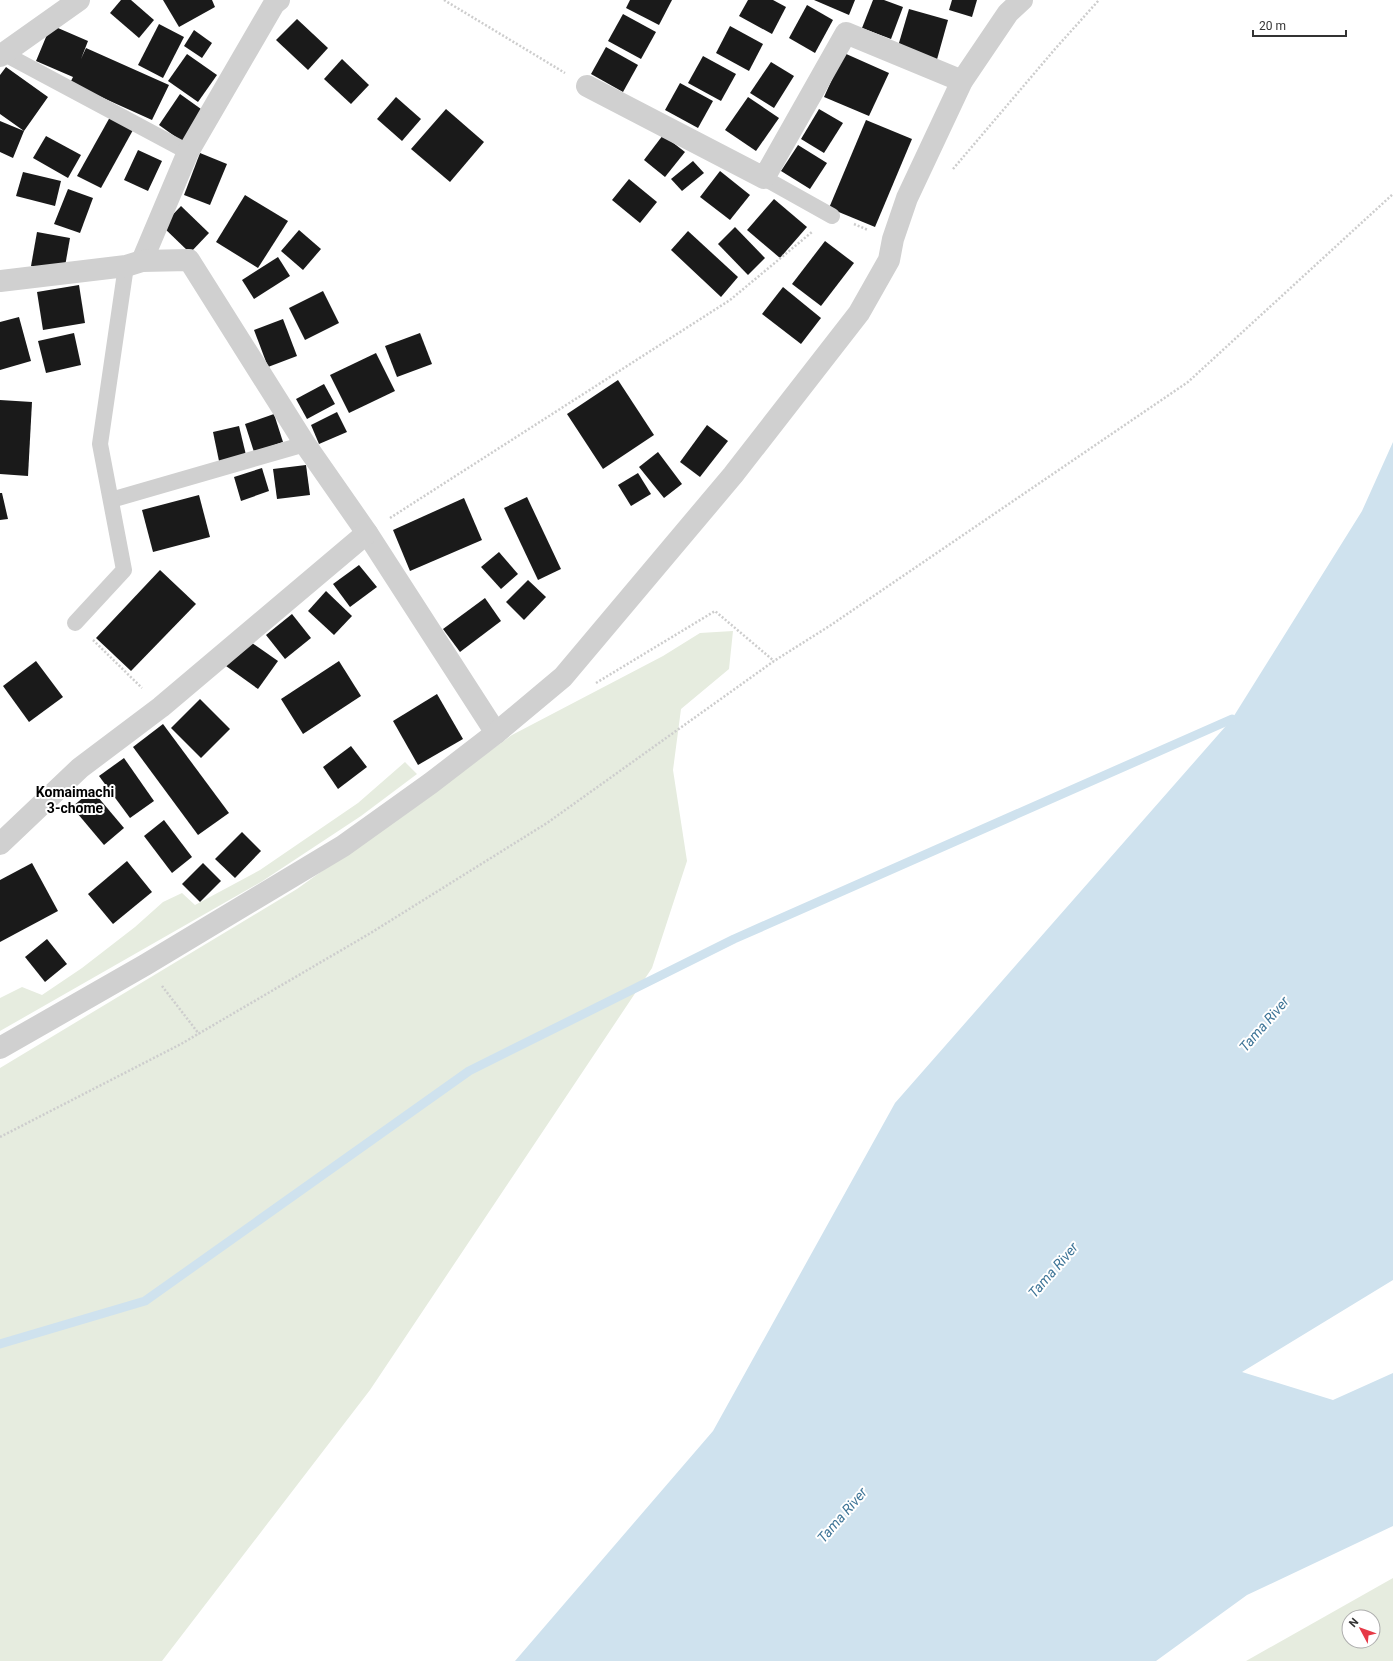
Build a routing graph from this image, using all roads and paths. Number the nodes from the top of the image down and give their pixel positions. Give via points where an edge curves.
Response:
1 (79, 0) edge
2 (280, 0) edge
3 (444, 0) edge
4 (1099, 0) edge
5 (1012, 4) edge
6 (1, 54) edge
7 (962, 81) junction
8 (587, 86) joint
9 (188, 152) junction
10 (949, 174) dead end
11 (764, 178) junction
12 (1393, 194) edge
13 (832, 216) junction
14 (893, 239) junction
15 (134, 263) junction
16 (0, 281) edge
17 (304, 444) junction
18 (111, 500) junction
19 (367, 533) junction
20 (76, 623) joint
21 (774, 661) junction
22 (593, 684) dead end
23 (161, 707) junction
24 (496, 733) junction
25 (0, 844) edge
26 (145, 965) junction
27 (199, 1033) junction
28 (0, 1048) edge
29 (0, 1136) edge

1 - 6 street
2 - 9 street via 274,4
3 - 8 path
4 - 10 path
5 - 7 street
6 - 9 lane
7 - 11 street via 846,33
7 - 14 street via 907,198
8 - 11 street
9 - 15 street
11 - 13 lane
12 - 21 path via 1188,382 831,625
13 - 14 path
13 - 19 path via 730,300
14 - 24 street via 889,260 859,313 733,475 563,677
15 - 16 street
15 - 17 street via 188,260
15 - 18 lane via 100,444
17 - 18 lane
17 - 19 street
18 - 20 lane via 124,570
19 - 23 street
19 - 24 street
20 - 23 path
21 - 22 path via 715,611
21 - 27 path via 547,823 369,934
23 - 25 street via 80,768
24 - 26 street via 343,846
26 - 27 path
26 - 28 street
27 - 29 path via 135,1069

